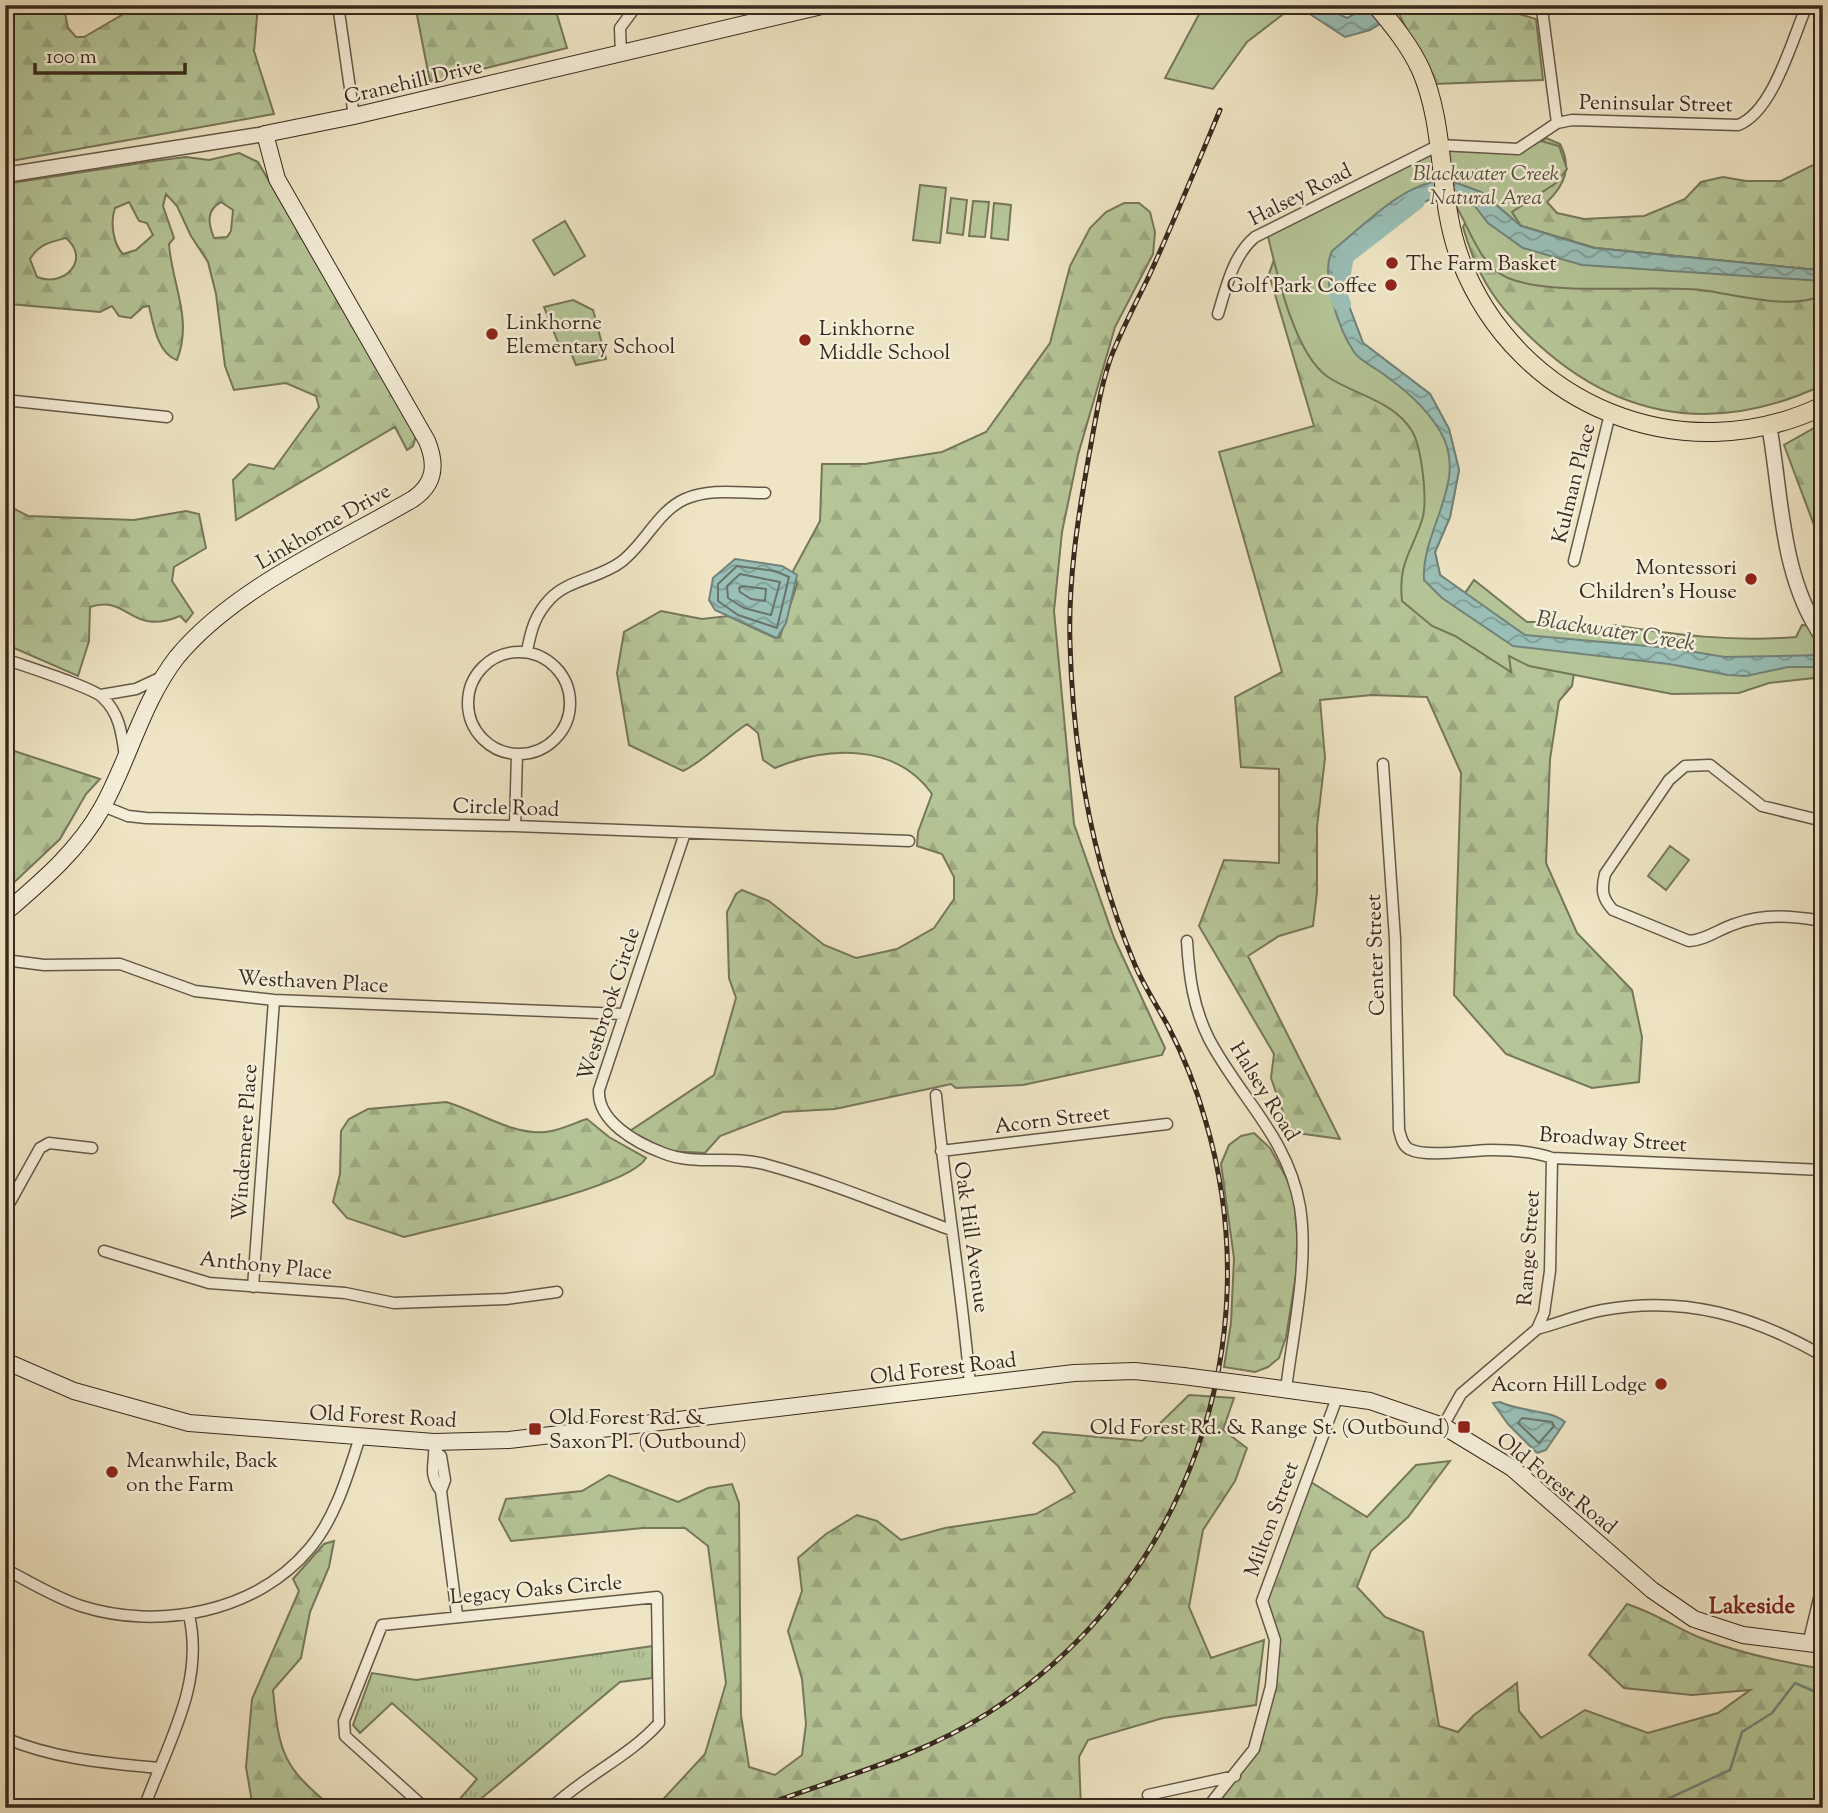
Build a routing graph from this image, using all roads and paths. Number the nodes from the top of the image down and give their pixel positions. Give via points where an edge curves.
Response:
1 (338, 5) edge
2 (637, 5) edge
3 (826, 5) edge
4 (1376, 5) edge
5 (1807, 5) edge
6 (1542, 9) dead end
7 (621, 54) junction
8 (354, 117) junction
9 (1557, 123) junction
10 (265, 134) junction
11 (1439, 150) junction
12 (5, 175) edge
13 (1218, 314) dead end
14 (5, 400) edge
15 (1823, 405) edge
16 (1610, 414) junction
17 (167, 417) dead end
18 (1769, 425) junction
19 (765, 494) dead end
20 (1574, 561) dead end
21 (1820, 634) edge
22 (527, 651) junction
23 (5, 659) edge
24 (164, 676) junction
25 (101, 695) junction
26 (517, 754) junction
27 (125, 757) junction
28 (1383, 764) dead end
29 (103, 806) junction
30 (1823, 821) edge
31 (515, 827) junction
32 (685, 833) junction
33 (909, 841) dead end
34 (5, 913) edge
35 (1823, 921) edge
36 (1187, 941) dead end
37 (5, 960) edge
38 (274, 1000) junction
39 (624, 1014) junction
40 (936, 1095) dead end
41 (1167, 1124) dead end
42 (1403, 1144) joint
43 (92, 1148) dead end
44 (941, 1151) junction
45 (1552, 1158) junction
46 (1823, 1170) edge
47 (5, 1211) edge
48 (951, 1230) junction
49 (104, 1251) dead end
50 (253, 1287) junction
51 (557, 1292) dead end
52 (1537, 1329) junction
53 (1823, 1356) edge
54 (5, 1361) edge
55 (970, 1385) junction
56 (1286, 1388) junction
57 (1338, 1395) junction
58 (1443, 1426) junction
59 (360, 1437) junction
60 (434, 1446) junction
61 (5, 1569) edge
62 (1823, 1582) edge
63 (190, 1615) junction
64 (457, 1615) junction
65 (1815, 1644) edge
66 (5, 1738) edge
67 (159, 1768) junction
68 (1235, 1776) junction
69 (1148, 1795) dead end
70 (144, 1808) edge
71 (425, 1808) edge
72 (551, 1808) edge
73 (1207, 1808) edge

1 - 8 street
2 - 7 street via 620,27
3 - 7 main road, Cranehill Drive
4 - 11 main road via 1421,70
5 - 9 street, Peninsular Street via 1763,107 1750,121 1738,125
6 - 9 street
7 - 8 main road, Cranehill Drive
8 - 10 main road, Cranehill Drive
9 - 11 street, Peninsular Street via 1518,149
10 - 12 street, Cranehill Drive
10 - 24 main road, Linkhorne Drive via 277,180 427,442 434,469 428,485 413,499 237,600 193,638
11 - 13 street, Halsey Road via 1255,237 1232,271
11 - 16 main road via 1460,258 1480,301 1518,352 1546,376
14 - 17 street
15 - 18 main road
16 - 18 main road via 1648,426 1706,433
16 - 20 street, Kulman Place
18 - 21 street via 1791,569
19 - 22 street via 716,492 683,500 620,564 552,596 537,613
22 - 26 street via 559,673 571,703 568,719 554,740 534,752
22 - 26 street via 492,660 473,681 469,695 468,709 480,736 503,752
23 - 25 street
24 - 25 street via 136,689
24 - 27 main road, Linkhorne Drive
25 - 27 street via 121,727
26 - 31 street
27 - 29 main road, Linkhorne Drive
28 - 42 street, Center Street
29 - 31 street, Circle Road via 146,818
29 - 34 main road, Linkhorne Drive via 76,846
30 - 35 street via 1762,806 1710,765 1685,766 1669,780 1605,874 1602,887 1604,900 1613,910 1689,941 1751,919 1778,916
31 - 32 street, Circle Road
32 - 33 street, Circle Road
32 - 39 street, Westbrook Circle
36 - 56 street, Halsey Road via 1189,988 1209,1039 1275,1137 1300,1206 1303,1245
37 - 38 street, Westhaven Place via 44,965 120,964 195,991
38 - 39 street, Westhaven Place
38 - 50 street, Windemere Place
39 - 48 street, Westbrook Circle via 598,1101 608,1118 625,1132 672,1156 761,1163
40 - 44 street, Oak Hill Avenue
41 - 44 street, Acorn Street
42 - 45 street, Broadway Street via 1423,1152 1495,1150
43 - 47 street via 49,1143 40,1148
44 - 48 street, Oak Hill Avenue
45 - 46 street, Broadway Street
45 - 52 street, Range Street via 1550,1271
48 - 55 street, Oak Hill Avenue
49 - 50 street, Anthony Place via 209,1283
50 - 51 street, Anthony Place via 345,1293 394,1303 506,1299
52 - 53 street via 1604,1310 1664,1305 1710,1308 1779,1330
52 - 58 street, Range Street via 1461,1394
54 - 59 main road, Old Forest Road via 74,1391 177,1420
55 - 56 main road, Old Forest Road, bridge via 1115,1371
55 - 60 main road, Old Forest Road
56 - 57 main road, Old Forest Road
57 - 58 main road, Old Forest Road via 1395,1408
57 - 68 street, Milton Street via 1262,1601 1275,1640 1271,1686 1254,1749
58 - 65 main road, Old Forest Road via 1528,1480 1652,1590 1694,1619 1743,1635
59 - 60 main road, Old Forest Road
59 - 63 street via 339,1497 312,1546 291,1568 239,1598
60 - 64 street via 442,1456 441,1491
61 - 63 street via 55,1596 99,1611 150,1617
62 - 65 street
63 - 67 street via 195,1666
64 - 71 street, Legacy Oaks Circle via 382,1625 344,1721 345,1736
64 - 72 street, Legacy Oaks Circle via 657,1597 659,1723 645,1739 575,1785
66 - 67 street via 87,1761
67 - 70 street
68 - 69 street
68 - 73 street, Milton Street

